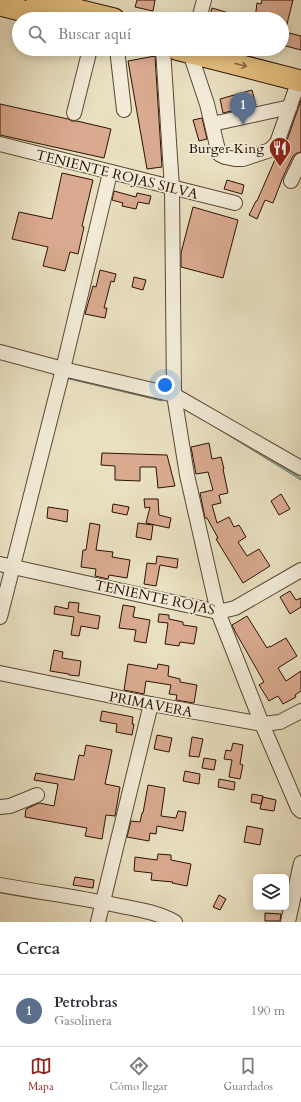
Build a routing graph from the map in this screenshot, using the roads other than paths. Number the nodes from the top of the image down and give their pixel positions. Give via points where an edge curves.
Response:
1 (37, 0) edge
2 (204, 0) edge
3 (0, 5) edge
4 (28, 12) edge
5 (86, 12) edge
6 (201, 12) edge
7 (88, 56) edge
8 (118, 56) edge
9 (163, 56) edge
10 (185, 56) edge
11 (206, 56) edge
12 (251, 56) edge
13 (300, 76) edge
14 (290, 107) junction
15 (124, 110) dead end
16 (74, 113) dead end
17 (212, 124) junction
18 (0, 144) edge
19 (301, 160) edge
20 (110, 172) junction
21 (291, 181) dead end
22 (172, 188) junction
23 (235, 204) dead end
24 (0, 352) edge
25 (63, 369) junction
26 (174, 395) junction
27 (301, 468) edge
28 (6, 565) edge
29 (301, 570) edge
30 (218, 612) junction
31 (0, 617) edge
32 (0, 673) edge
33 (151, 704) junction
34 (301, 711) edge
35 (262, 724) junction
36 (37, 795) dead end
37 (0, 807) edge
38 (301, 811) edge
39 (301, 863) edge
40 (0, 886) edge
41 (103, 903) junction
42 (98, 922) edge
43 (175, 922) edge
44 (288, 922) edge

1 - 5 highway
2 - 6 street
3 - 4 highway
7 - 16 street
8 - 15 street
9 - 22 street
10 - 17 street via 207,104
11 -> 13 highway
12 - 13 highway
13 - 14 street
14 - 17 street
14 - 17 street via 277,143 270,150 244,158 234,159 219,154
18 - 20 street, TENIENTE ROJAS SILVA
19 - 21 street
20 - 22 street, TENIENTE ROJAS SILVA
20 - 25 street
22 - 23 street, TENIENTE ROJAS SILVA
22 - 26 street
24 - 25 street
25 - 26 street
25 - 28 street
26 - 27 street
26 - 30 street via 187,475
28 - 30 street, TENIENTE ROJAS
28 - 31 street
29 - 30 street, TENIENTE ROJAS via 235,608
30 - 35 street
32 - 33 street, PRIMAVERA
33 - 35 street, PRIMAVERA
33 - 41 street
34 - 35 street, PRIMAVERA via 280,722
35 - 38 street
36 - 37 street via 10,806
39 - 44 street
40 - 41 street
41 - 42 street
41 - 43 street via 147,912

